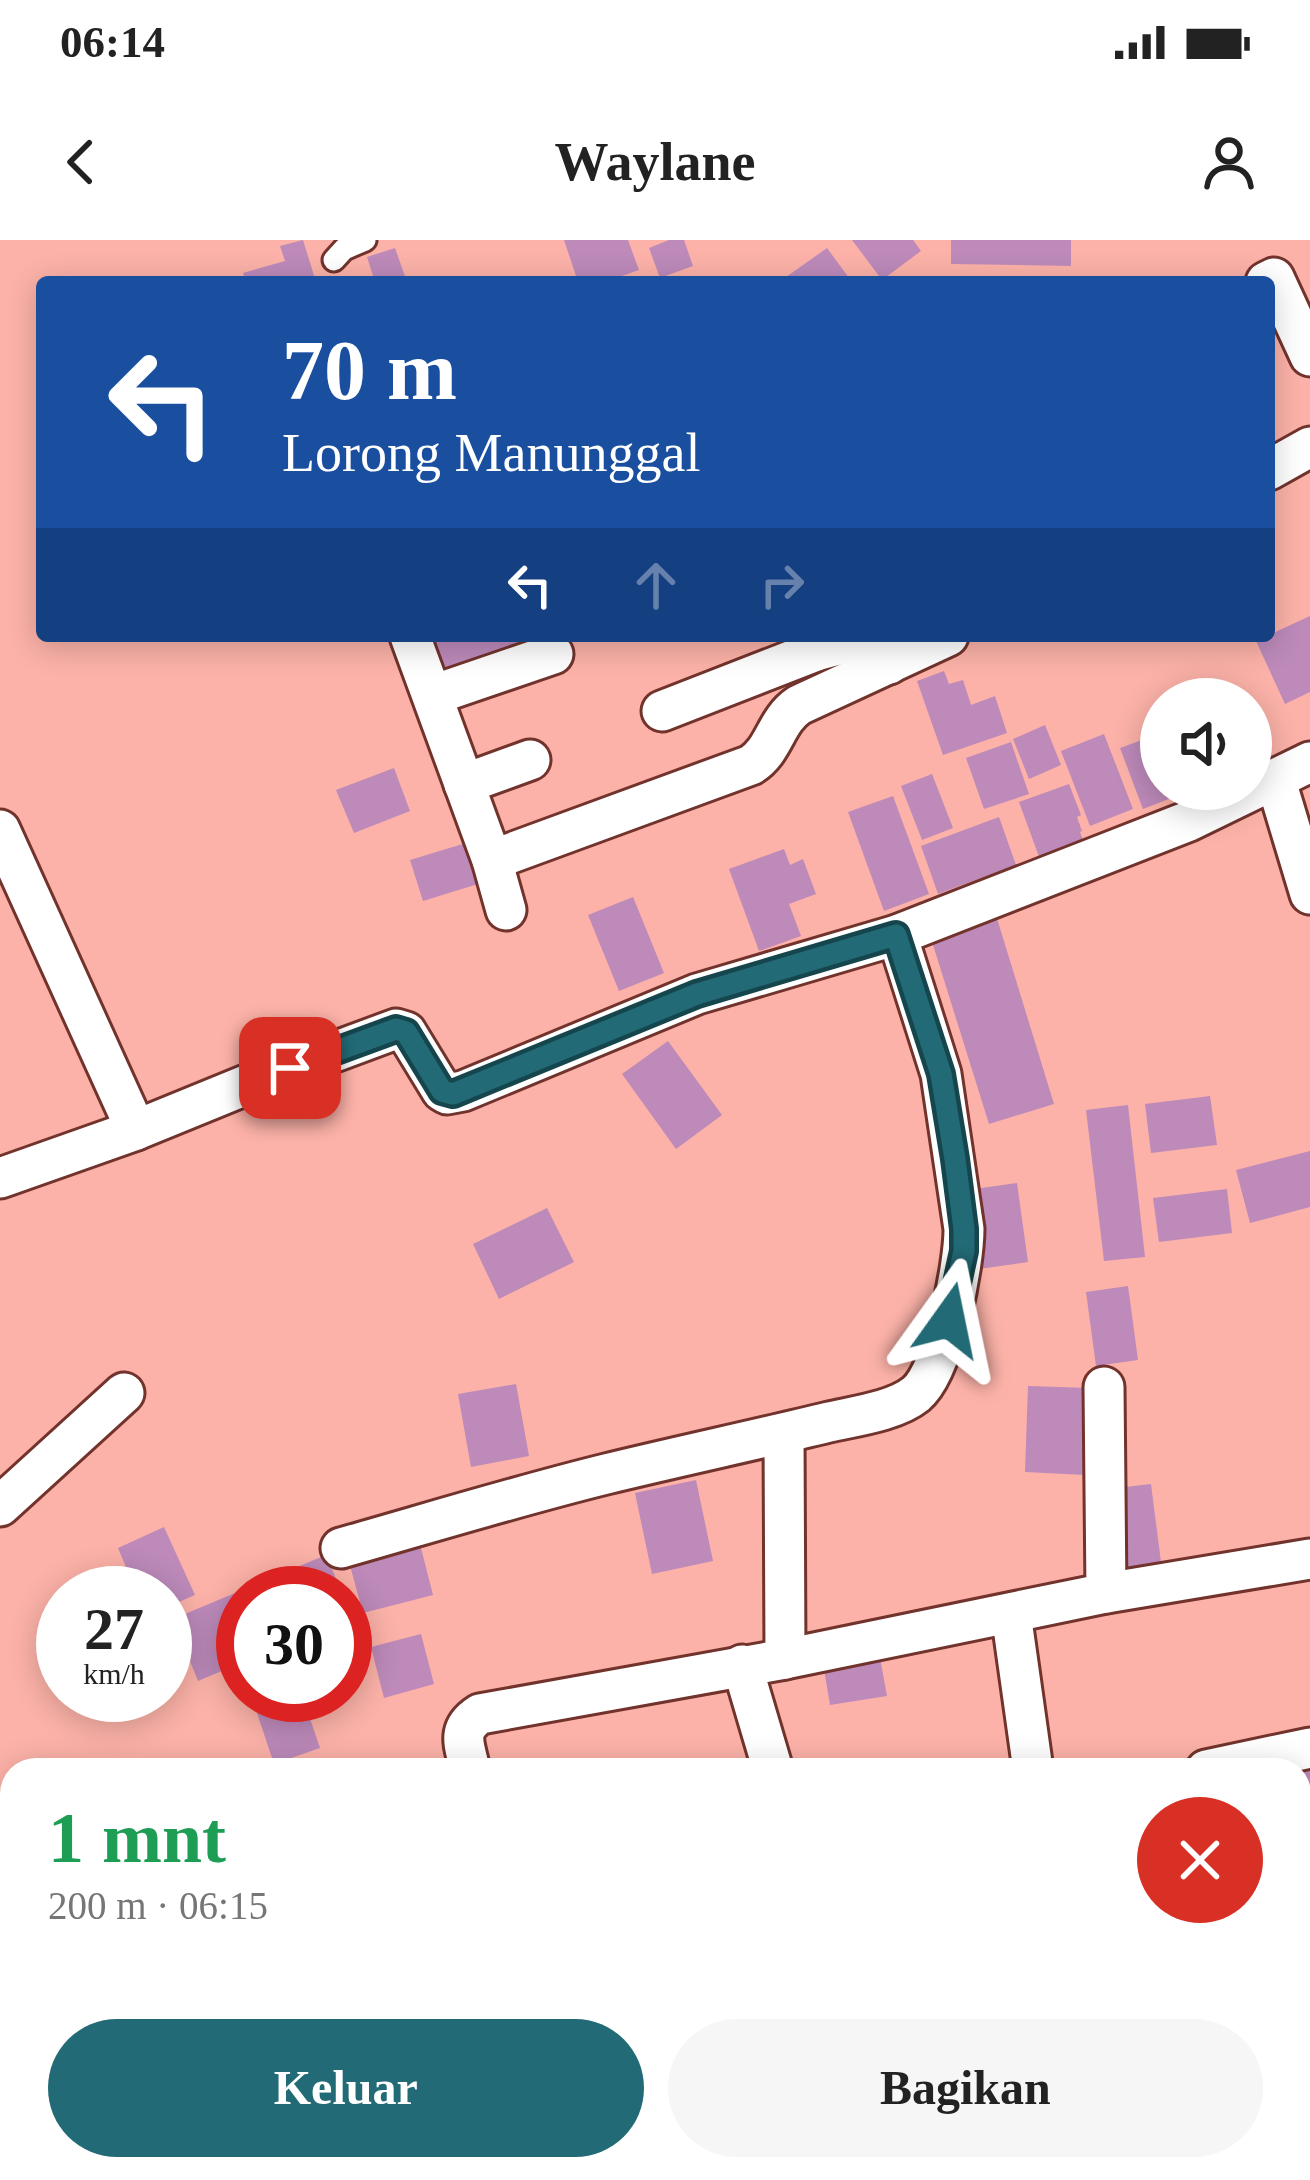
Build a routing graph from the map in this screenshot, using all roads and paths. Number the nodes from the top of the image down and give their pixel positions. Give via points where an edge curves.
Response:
1 (365, 240) edge
2 (334, 260) dead end
3 (1275, 280) edge
4 (1310, 356) edge
5 (1310, 448) edge
6 (1275, 467) edge
7 (412, 642) edge
8 (872, 642) edge
9 (936, 642) edge
10 (811, 644) edge
11 (553, 654) dead end
12 (889, 664) junction
13 (434, 695) junction
14 (662, 711) dead end
15 (530, 760) dead end
16 (1293, 772) edge
17 (464, 784) junction
18 (0, 830) edge
19 (492, 860) junction
20 (1310, 894) edge
21 (506, 910) dead end
22 (896, 935) junction
23 (136, 1130) junction
24 (0, 1178) edge
25 (1104, 1387) dead end
26 (124, 1393) dead end
27 (784, 1433) junction
28 (0, 1506) edge
29 (341, 1548) dead end
30 (1310, 1558) edge
31 (1106, 1593) junction
32 (1011, 1613) junction
33 (785, 1659) junction
34 (742, 1665) junction
35 (1310, 1748) edge
36 (468, 1758) edge
37 (769, 1758) edge
38 (1031, 1758) edge
39 (1263, 1758) edge

1 - 2 lane
3 - 4 street
5 - 6 street
7 - 13 street
8 - 12 street
9 - 12 street
10 - 14 street
11 - 13 street
12 - 19 street via 789,712 752,765
13 - 17 street
15 - 17 street
16 - 20 street
16 - 22 street via 1190,821
17 - 19 street
18 - 23 street
19 - 21 street
22 - 23 street via 697,994 453,1094 442,1091 406,1032 396,1029
22 - 27 street via 941,1074 955,1159 964,1251 949,1320 927,1381 913,1396
23 - 24 street
25 - 31 street
26 - 28 street
27 - 29 street
27 - 33 street
30 - 31 street
31 - 32 street
32 - 33 street
32 - 38 street
33 - 34 street
34 - 36 street via 480,1714 463,1731
34 - 37 street
35 - 39 street

